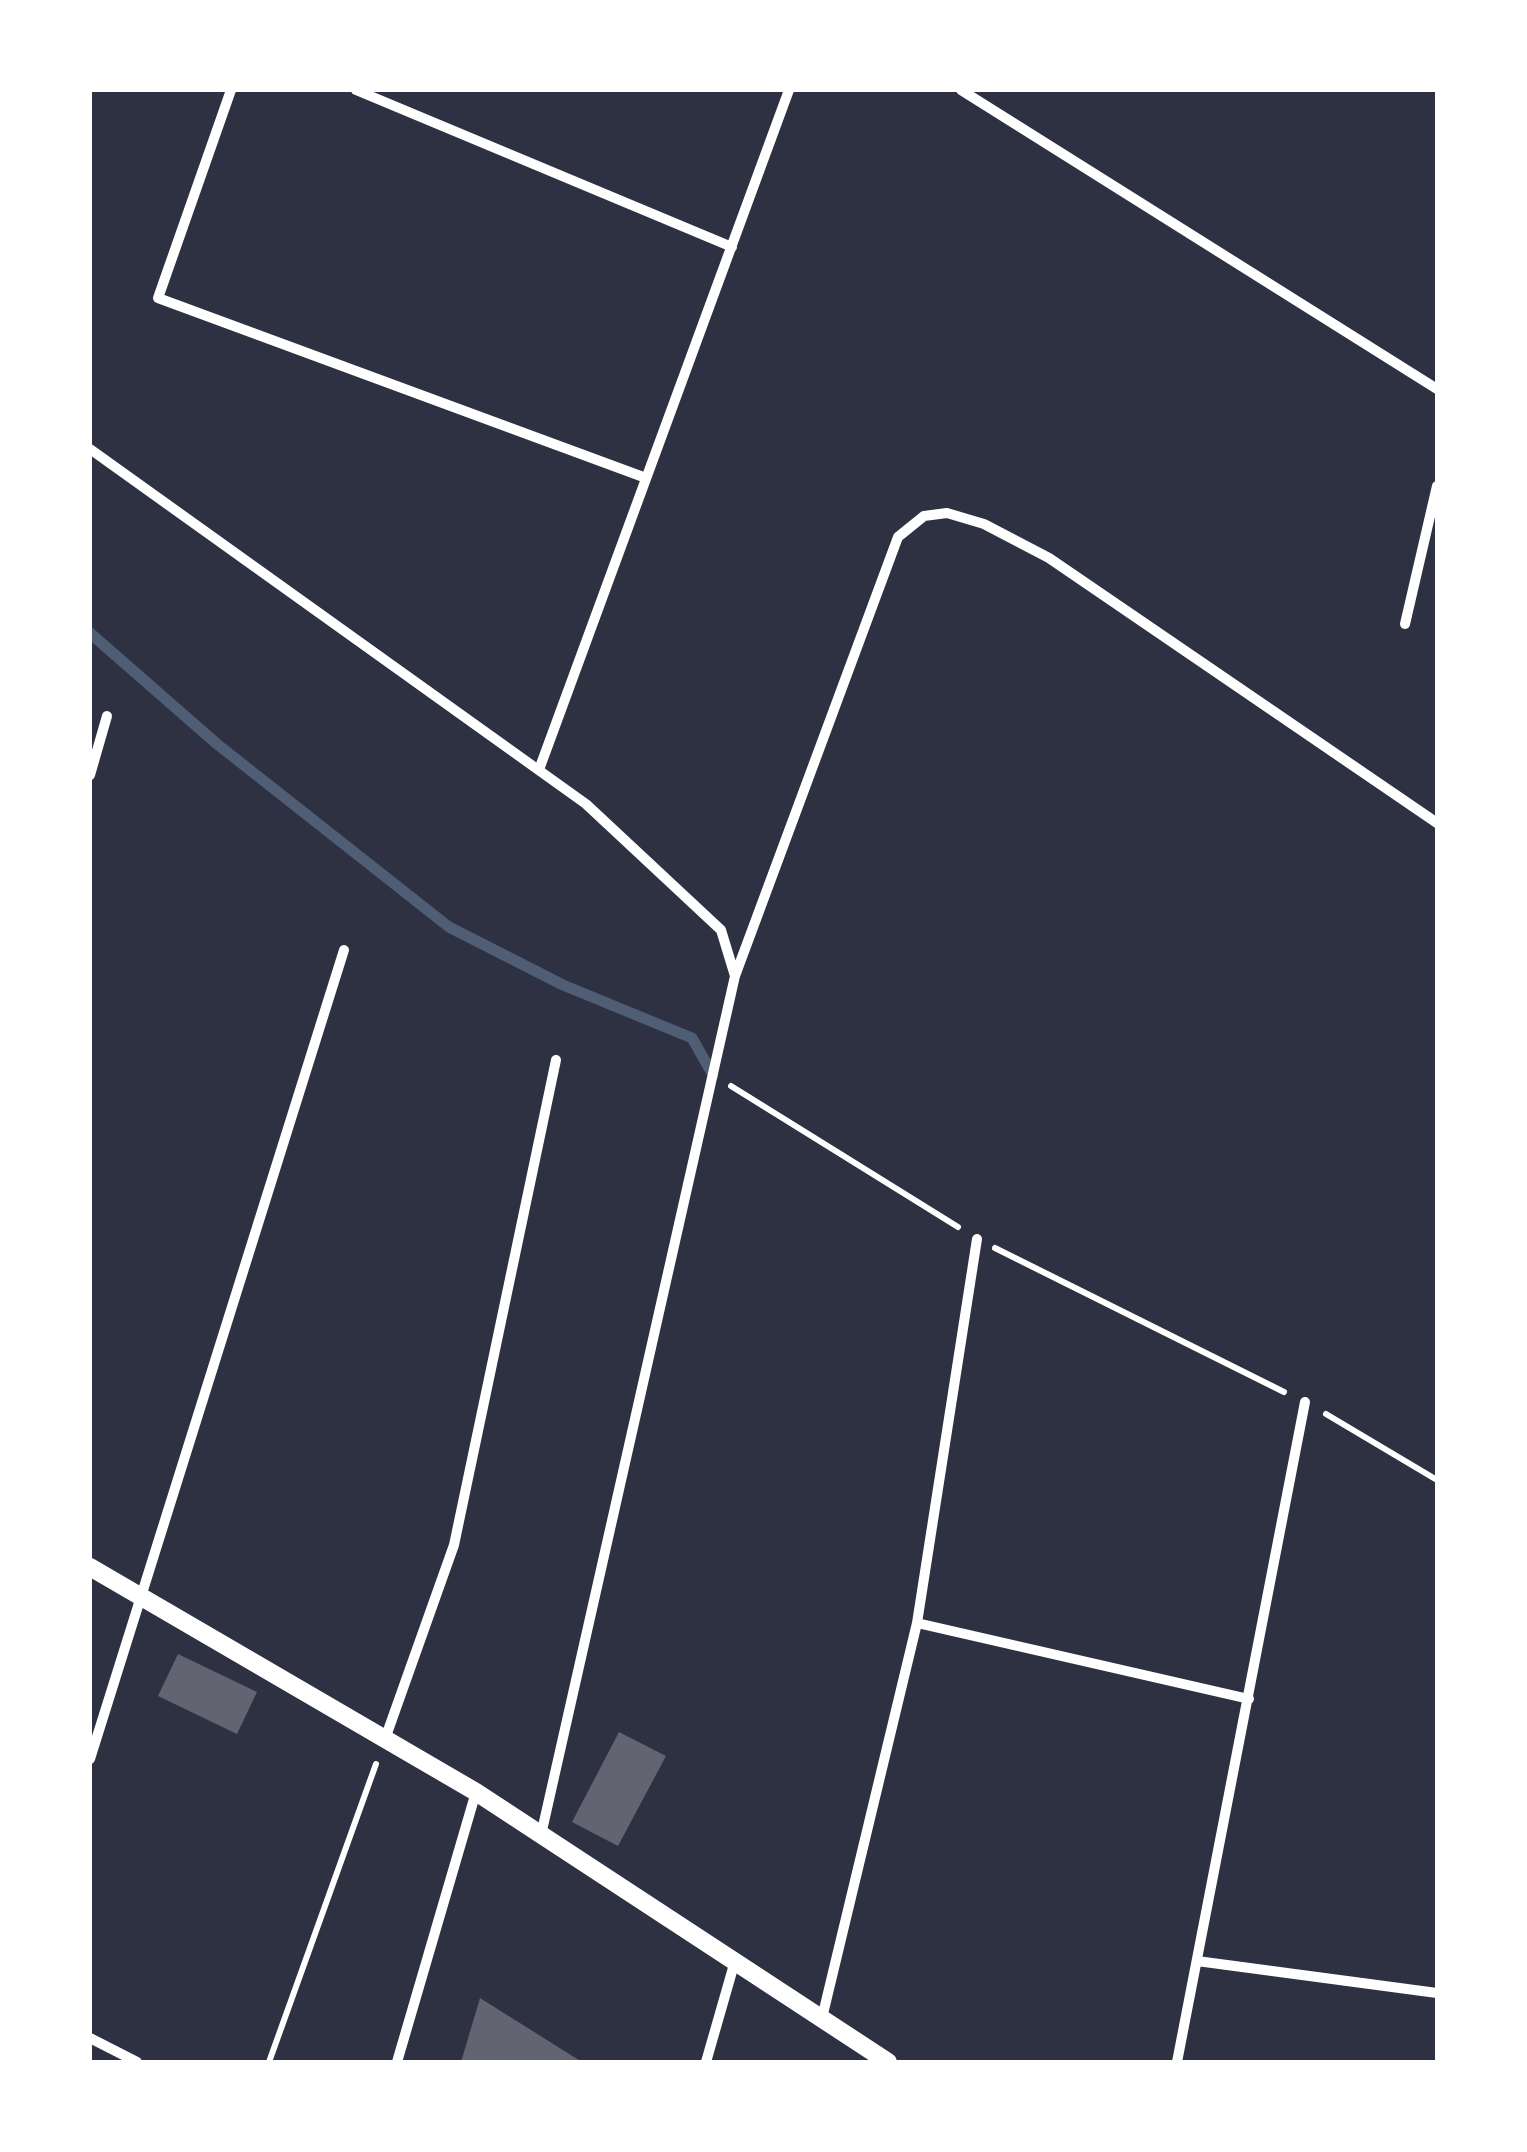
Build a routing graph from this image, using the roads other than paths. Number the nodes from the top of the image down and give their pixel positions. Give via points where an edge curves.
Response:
1 (231, 90) edge
2 (356, 90) edge
3 (790, 90) edge
4 (962, 90) edge
5 (732, 247) junction
6 (1437, 389) edge
7 (90, 449) edge
8 (646, 478) junction
9 (1437, 486) edge
10 (1404, 624) dead end
11 (107, 716) dead end
12 (540, 767) junction
13 (90, 775) edge
14 (1437, 823) edge
15 (344, 950) dead end
16 (735, 976) junction
17 (556, 1060) dead end
18 (978, 1239) road end
19 (1305, 1402) road end
20 (90, 1567) edge
21 (139, 1596) junction
22 (917, 1623) junction
23 (1249, 1699) junction
24 (385, 1739) junction
25 (90, 1759) edge
26 (476, 1792) junction
27 (541, 1834) junction
28 (735, 1961) junction
29 (1197, 1961) junction
30 (1437, 1993) edge
31 (822, 2018) junction
32 (90, 2038) edge
33 (137, 2062) edge
34 (397, 2062) edge
35 (706, 2062) edge
36 (888, 2062) edge
37 (1176, 2062) edge

1 - 8 street via 158,298
2 - 5 street
3 - 5 street
4 - 6 street
5 - 8 street
7 - 12 street
8 - 12 street
9 - 10 street
11 - 13 street
12 - 16 street via 721,930
14 - 16 street via 1049,558 984,524 947,513 924,516 898,537
15 - 21 street
16 - 27 street
17 - 24 street via 454,1545
18 - 22 street
19 - 23 street
20 - 21 street
21 - 24 street
21 - 25 street
22 - 23 street
22 - 31 street
23 - 29 street
24 - 26 street
26 - 27 street
26 - 34 street
27 - 28 street
28 - 31 street
28 - 35 street
29 - 30 street
29 - 37 street
31 - 36 street
32 - 33 street

